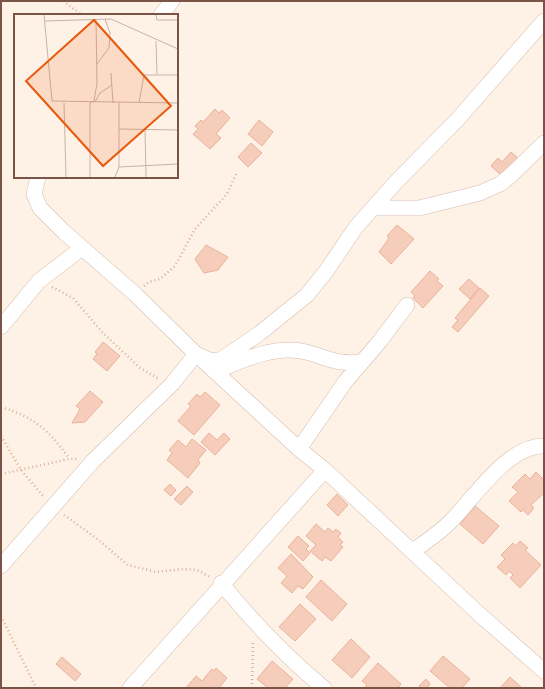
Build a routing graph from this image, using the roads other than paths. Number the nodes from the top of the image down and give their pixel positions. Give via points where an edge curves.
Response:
1 (172, 1) edge
2 (162, 14) edge
3 (544, 21) edge
4 (544, 143) edge
5 (38, 178) edge
6 (374, 208) junction
7 (82, 248) junction
8 (407, 305) dead end
9 (1, 327) edge
10 (196, 354) junction
11 (362, 362) junction
12 (217, 371) junction
13 (544, 446) edge
14 (298, 449) junction
15 (325, 470) junction
16 (413, 551) junction
17 (1, 566) edge
18 (221, 584) junction
19 (544, 671) edge
20 (130, 688) edge
21 (324, 688) edge

1 - 2 street
3 - 6 street via 457,120
4 - 6 street via 509,177 480,193 419,208
5 - 7 street via 34,194 40,208
6 - 10 street via 356,227 316,285 295,306 222,359 212,361
7 - 9 street via 39,281
7 - 10 street via 135,294
8 - 11 street
10 - 12 street
10 - 17 street via 172,384 93,461
11 - 12 street via 348,364 305,352 280,351 237,362
11 - 14 street
12 - 14 street
13 - 16 street via 529,449 512,459 489,478 449,524
14 - 15 street
15 - 16 street
15 - 18 street
16 - 19 street
18 - 20 street
18 - 21 street via 256,626

